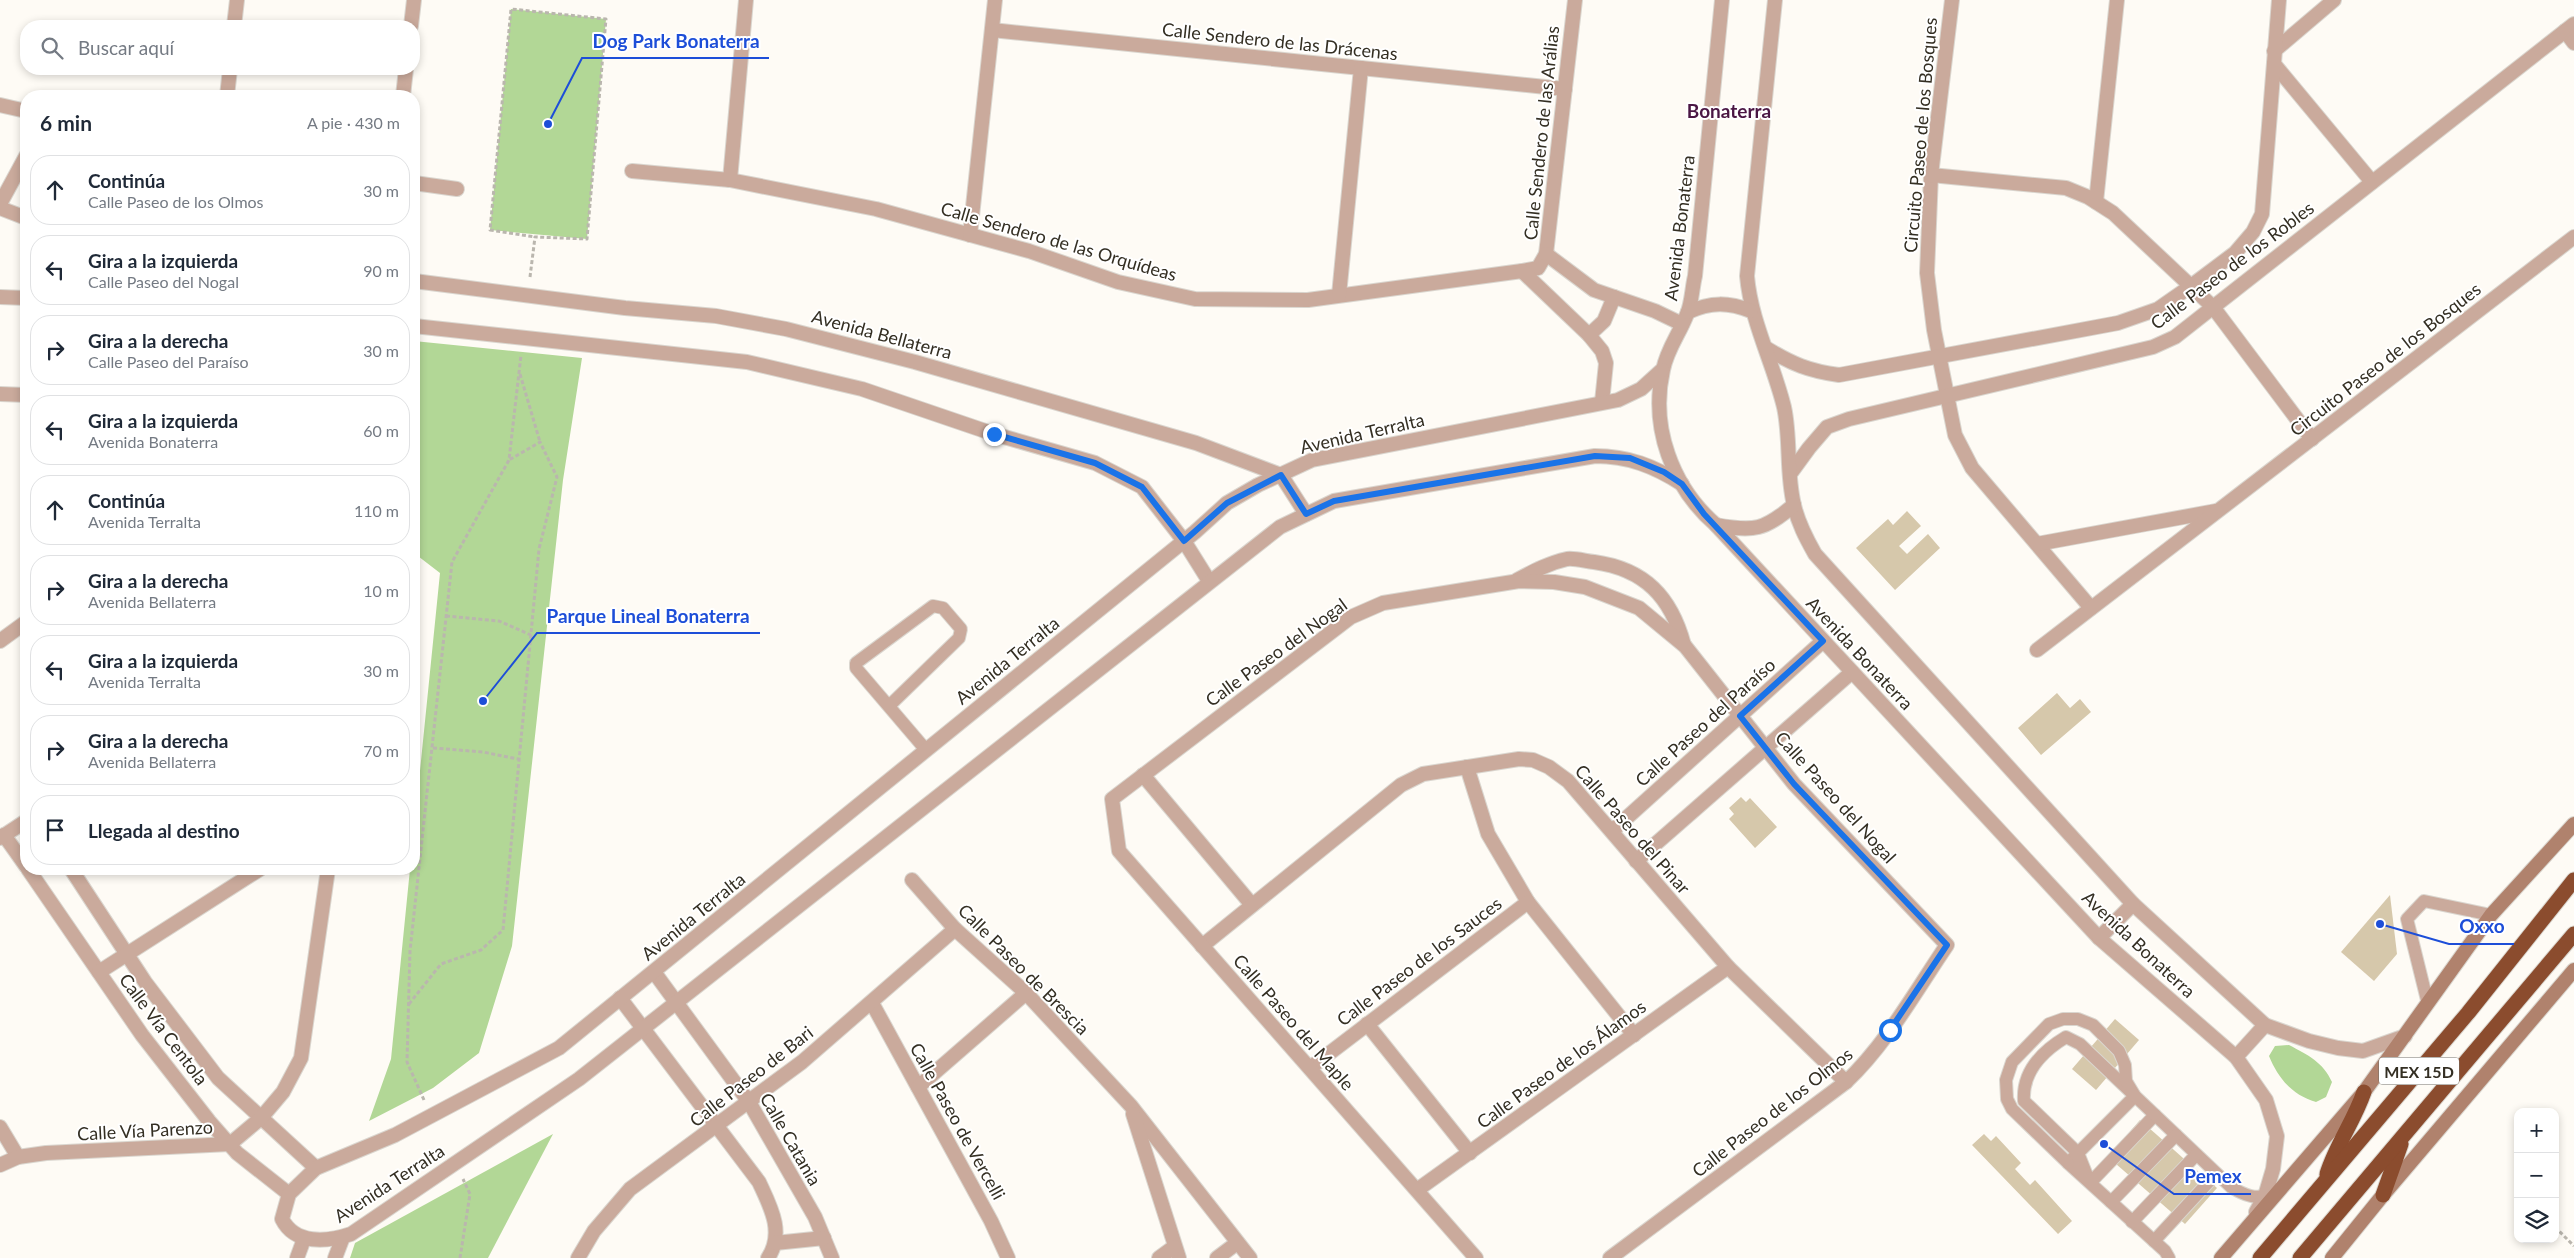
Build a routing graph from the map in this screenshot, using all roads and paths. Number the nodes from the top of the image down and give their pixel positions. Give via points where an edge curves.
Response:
1 (237, 0) edge
2 (414, 0) edge
3 (746, 0) edge
4 (995, 0) edge
5 (1575, 0) edge
6 (1722, 0) edge
7 (1775, 0) edge
8 (1952, 0) edge
9 (2117, 0) edge
10 (2279, 0) edge
11 (2334, 0) edge
12 (235, 20) edge
13 (412, 20) edge
14 (2570, 28) edge
15 (992, 30) junction
16 (2574, 43) edge
17 (2274, 57) junction
18 (1362, 68) junction
19 (230, 75) edge
20 (405, 75) edge
21 (1565, 89) junction
22 (228, 90) edge
23 (404, 90) edge
24 (0, 105) edge
25 (20, 110) edge
26 (20, 168) edge
27 (632, 171) dead end
28 (1932, 175) junction
29 (730, 180) junction
30 (2372, 182) junction
31 (420, 184) edge
32 (457, 189) dead end
33 (2096, 202) junction
34 (0, 206) edge
35 (20, 215) edge
36 (970, 235) junction
37 (535, 236) junction
38 (2574, 237) edge
39 (1546, 254) junction
40 (1538, 268) joint
41 (1522, 271) junction
42 (420, 282) edge
43 (2191, 286) junction
44 (528, 295) junction
45 (1339, 295) junction
46 (0, 297) edge
47 (1614, 297) junction
48 (20, 298) edge
49 (2213, 307) junction
50 (1751, 311) junction
51 (1685, 318) junction
52 (420, 327) edge
53 (1589, 334) junction
54 (523, 337) junction
55 (1766, 348) junction
56 (1940, 356) junction
57 (1662, 370) junction
58 (519, 371) junction
59 (0, 394) edge
60 (20, 394) edge
61 (1947, 395) junction
62 (1602, 402) junction
63 (2312, 439) junction
64 (540, 442) junction
65 (509, 460) junction
66 (1790, 474) junction
67 (1281, 475) junction
68 (1682, 484) junction
69 (1794, 505) junction
70 (2219, 510) junction
71 (1306, 514) junction
72 (1716, 525) junction
73 (1184, 541) junction
74 (2037, 544) junction
75 (1210, 581) junction
76 (1514, 582) junction
77 (2091, 608) junction
78 (446, 616) junction
79 (20, 626) edge
80 (531, 634) junction
81 (0, 641) edge
82 (1823, 641) junction
83 (1684, 646) junction
84 (2038, 650) dead end
85 (1852, 672) junction
86 (889, 706) junction
87 (1740, 716) junction
88 (1765, 747) junction
89 (433, 748) junction
90 (926, 750) junction
91 (518, 759) junction
92 (1467, 767) junction
93 (1143, 775) junction
94 (1112, 799) joint
95 (2574, 824) edge
96 (20, 825) edge
97 (1612, 831) junction
98 (2, 837) edge
99 (20, 859) edge
100 (1636, 860) junction
101 (420, 863) edge
102 (32, 875) edge
103 (75, 875) edge
104 (251, 875) edge
105 (327, 875) edge
106 (419, 875) edge
107 (912, 880) dead end
108 (2574, 880) edge
109 (1528, 902) junction
110 (2133, 904) junction
111 (1252, 906) junction
112 (2491, 915) junction
113 (955, 929) junction
114 (2574, 934) edge
115 (2099, 938) junction
116 (1947, 945) joint
117 (1202, 946) junction
118 (127, 955) junction
119 (1728, 967) junction
120 (2574, 970) edge
121 (99, 972) junction
122 (654, 972) junction
123 (1026, 992) junction
124 (620, 998) junction
125 (676, 1002) junction
126 (872, 1003) junction
127 (2428, 1004) junction
128 (408, 1005) junction
129 (1367, 1024) junction
130 (2265, 1025) junction
131 (643, 1028) junction
132 (1634, 1035) junction
133 (2404, 1036) junction
134 (2236, 1057) junction
135 (1310, 1068) junction
136 (1846, 1082) junction
137 (918, 1087) junction
138 (2364, 1092) junction
139 (2135, 1096) junction
140 (749, 1102) junction
141 (1131, 1106) junction
142 (2155, 1115) junction
143 (431, 1116) junction
144 (261, 1118) junction
145 (717, 1126) junction
146 (0, 1127) edge
147 (2176, 1135) junction
148 (2404, 1136) junction
149 (230, 1144) junction
150 (1470, 1153) junction
151 (2078, 1153) junction
152 (2196, 1155) junction
153 (18, 1157) junction
154 (456, 1162) junction
155 (2068, 1163) junction
156 (0, 1165) edge
157 (316, 1168) junction
158 (2216, 1174) junction
159 (2324, 1182) junction
160 (2090, 1183) junction
161 (2283, 1186) junction
162 (1417, 1190) junction
163 (289, 1194) junction
164 (2383, 1194) junction
165 (2265, 1196) junction
166 (2111, 1202) junction
167 (2132, 1222) junction
168 (2247, 1228) junction
169 (2559, 1231) edge
170 (343, 1237) junction
171 (824, 1238) junction
172 (304, 1239) junction
173 (2154, 1241) junction
174 (774, 1243) junction
175 (1237, 1243) junction
176 (2574, 1246) edge
177 (1176, 1252) edge
178 (297, 1258) edge
179 (335, 1258) edge
180 (460, 1258) edge
181 (578, 1258) edge
182 (768, 1258) edge
183 (832, 1258) edge
184 (1008, 1258) edge
185 (1159, 1258) edge
186 (1217, 1258) edge
187 (1250, 1258) edge
188 (1476, 1258) edge
189 (1610, 1258) edge
190 (2169, 1258) edge
191 (2221, 1258) edge
192 (2260, 1258) edge
193 (2300, 1258) edge
194 (2332, 1258) edge

1 - 12 street
2 - 13 street
3 - 29 street
4 - 15 street
5 - 21 street, Calle Sendero de las Arálias
6 - 51 street, Avenida Bonaterra via 1695,276
7 - 50 street, Avenida Bonaterra via 1747,276
8 - 28 street, Circuito Paseo de los Bosques
9 - 33 street
10 - 17 street, Calle Paseo de los Robles
11 - 17 street
14 - 16 street
14 - 30 street, Calle Paseo de los Robles
15 - 18 street, Calle Sendero de las Drácenas
15 - 36 street
17 - 30 street
17 - 43 street, Calle Paseo de los Robles via 2262,214 2254,232 2235,253
18 - 21 street, Calle Sendero de las Drácenas
18 - 45 street
19 - 22 street
20 - 23 street
21 - 39 street, Calle Sendero de las Arálias
24 - 25 street
26 - 34 street
27 - 29 street, Calle Sendero de las Orquídeas
28 - 33 street via 2066,188
28 - 56 street, Circuito Paseo de los Bosques via 1926,273
29 - 36 street, Calle Sendero de las Orquídeas via 876,209
30 - 49 street, Calle Paseo de los Robles
31 - 32 street
33 - 43 street
34 - 35 street
36 - 45 street, Calle Sendero de las Orquídeas via 1029,251 1118,282 1195,299 1308,300
37 - 37 path via 587,239 606,19 511,9 490,230
37 - 44 path
38 - 63 street, Circuito Paseo de los Bosques
39 - 40 street, Calle Sendero de las Arálias
39 - 47 street via 1594,290
40 - 41 street, Calle Sendero de las Orquídeas
41 - 45 street, Calle Sendero de las Orquídeas
41 - 53 street
42 - 44 street, Avenida Bellaterra
43 - 49 street
43 - 56 street, Calle Paseo de los Robles via 2158,309 2118,323
44 - 67 street, Avenida Bellaterra via 716,316 786,328 1196,443
46 - 48 street
47 - 51 street
47 - 53 street via 1604,320
49 - 61 street, Calle Paseo de los Robles via 2175,336 2153,347
49 - 63 street
50 - 51 street via 1736,305 1706,304
50 - 55 street, Avenida Bonaterra
51 - 57 street, Avenida Bonaterra
52 - 54 street
53 - 62 street via 1602,351 1606,363
54 - 58 path
54 - 73 street via 747,362 862,389 994,434 1095,463 1142,487
55 - 56 street, Calle Paseo de los Robles via 1793,365 1839,375
55 - 66 street, Avenida Bonaterra via 1784,409
56 - 61 street, Circuito Paseo de los Bosques
57 - 62 street, Avenida Terralta via 1641,389 1618,400
57 - 68 street, Avenida Bonaterra via 1659,422
58 - 64 path
58 - 65 path
59 - 60 street
61 - 66 street, Calle Paseo de los Robles via 1827,427
61 - 74 street, Circuito Paseo de los Bosques via 1955,435 1972,468
62 - 67 street, Avenida Terralta via 1312,460
63 - 70 street, Circuito Paseo de los Bosques
64 - 65 path
64 - 80 path via 557,477 539,549
65 - 78 path via 452,562
66 - 69 street, Avenida Bonaterra
67 - 71 street
67 - 73 street, Avenida Terralta via 1227,503
68 - 71 street, Avenida Terralta via 1664,472 1630,458 1595,456 1334,501
68 - 72 street, Avenida Bonaterra
69 - 72 street via 1772,523 1745,530
69 - 110 street, Avenida Bonaterra via 1801,530 1815,554
70 - 74 street, Circuito Paseo de los Bosques
70 - 77 street, Circuito Paseo de los Bosques
71 - 75 street, Avenida Terralta via 1280,527
72 - 82 street, Avenida Bonaterra
73 - 75 street
73 - 90 street, Avenida Terralta
74 - 77 street, Circuito Paseo de los Bosques
75 - 125 street, Avenida Terralta
76 - 83 street, Calle Paseo del Nogal via 1554,582 1584,587 1617,598 1639,608
76 - 83 street, Calle Paseo del Nogal via 1547,564 1570,558 1606,564 1639,577 1663,598 1677,620
76 - 93 street, Calle Paseo del Nogal via 1367,608 1337,626
77 - 84 street, Circuito Paseo de los Bosques
78 - 80 path via 499,621
78 - 89 path
79 - 81 street
80 - 91 path
82 - 85 street, Avenida Bonaterra
82 - 87 street, Calle Paseo del Paraíso
83 - 87 street, Calle Paseo del Nogal
85 - 88 street
85 - 115 street, Avenida Bonaterra
86 - 86 lane via 856,668 856,663 933,606 940,606 960,629 959,638
86 - 90 lane
87 - 88 street, Calle Paseo del Nogal
87 - 97 street, Calle Paseo del Paraíso
88 - 100 street
88 - 116 street, Calle Paseo del Nogal via 1794,784
89 - 91 path
89 - 101 path
90 - 122 street, Avenida Terralta
91 - 128 path via 503,930 481,950 441,964
92 - 97 street, Calle Paseo del Pinar via 1504,760 1533,760 1549,767 1568,781
92 - 109 street via 1488,834
92 - 111 street, Calle Paseo del Pinar via 1423,774 1401,785
93 - 94 street, Calle Paseo del Nogal
93 - 111 street
94 - 117 street, Calle Paseo del Maple via 1119,851
95 - 112 main road
96 - 98 street
97 - 100 street, Calle Paseo del Pinar
98 - 99 street, Calle Vía Centola
100 - 119 street, Calle Paseo del Pinar
102 - 121 street, Calle Vía Centola
103 - 118 street, Calle Vía Centola
104 - 118 street
105 - 144 street, Calle Vía Parenzo via 301,1058 283,1092
106 - 128 path
107 - 113 street, Calle Paseo de Brescia
108 - 159 highway, MEX 15D via 2468,1013
109 - 129 street, Calle Paseo de los Sauces
109 - 132 street
110 - 115 street
110 - 130 street, Avenida Bonaterra
111 - 117 street, Calle Paseo del Pinar
112 - 127 main road
112 - 127 lane via 2424,901 2407,920
113 - 123 street, Calle Paseo de Brescia
113 - 126 street, Calle Paseo de Bari
114 - 148 highway
115 - 134 street, Avenida Bonaterra
116 - 136 street, Calle Paseo de los Olmos via 1867,1062
117 - 135 street, Calle Paseo del Maple
118 - 121 street
118 - 144 street, Calle Vía Centola via 218,1078
119 - 132 street, Calle Paseo de los Álamos
119 - 136 street, Calle Paseo del Pinar
120 - 164 main road
121 - 149 street, Calle Vía Centola via 142,1035
122 - 124 street, Avenida Terralta
122 - 125 street, Calle Catania
123 - 137 street
123 - 141 street, Calle Paseo de Brescia
124 - 131 street
124 - 143 street, Avenida Terralta via 559,1048
125 - 131 street, Avenida Terralta
125 - 140 street, Calle Catania
126 - 137 street, Calle Paseo de Vercelli
126 - 140 street, Calle Paseo de Bari
127 - 133 main road
128 - 143 path via 407,1062
129 - 135 street, Calle Paseo de los Sauces
129 - 150 street
130 - 133 street, Avenida Bonaterra via 2309,1042 2363,1051
130 - 134 street
131 - 145 street
131 - 154 street, Avenida Terralta via 579,1079
132 - 150 street, Calle Paseo de los Álamos
133 - 138 main road
134 - 165 street, Avenida Bonaterra via 2266,1100 2277,1136 2273,1169
135 - 162 street, Calle Paseo del Maple
136 - 189 street, Calle Paseo de los Olmos
137 - 184 street, Calle Paseo de Vercelli
138 - 159 highway via 2358,1111 2334,1153
138 - 161 main road
139 - 142 lane
139 - 151 lane
139 - 151 lane via 2080,1044 2066,1037 2057,1042 2028,1071 2023,1087 2024,1101
139 - 155 lane via 2126,1081 2119,1051 2093,1025 2078,1019 2063,1019 2049,1024 2012,1062 2006,1080 2007,1098 2012,1109
140 - 145 street, Calle Paseo de Bari
140 - 171 street, Calle Catania
141 - 175 street, Calle Paseo de Brescia
141 - 177 street, Calle Paseo de Brescia
142 - 147 lane
142 - 160 lane
143 - 157 street, Avenida Terralta
144 - 149 street, Calle Vía Parenzo
144 - 157 street, Calle Vía Centola
145 - 174 street via 759,1182 773,1212
145 - 181 street, Calle Paseo de Bari via 630,1190 594,1231
146 - 153 street
147 - 152 lane
147 - 166 lane
148 - 164 highway
148 - 193 highway
149 - 153 street, Calle Vía Parenzo
149 - 163 street, Calle Vía Centola
150 - 162 street, Calle Paseo de los Álamos
151 - 155 lane
151 - 160 lane
152 - 158 lane
152 - 167 lane
153 - 156 street, Calle Vía Parenzo
154 - 170 street, Avenida Terralta
154 - 180 path via 470,1194
155 - 160 lane
157 - 163 street, Avenida Terralta
158 - 165 lane via 2247,1196
158 - 173 lane
159 - 192 highway, MEX 15D
160 - 166 lane
161 - 165 lane
161 - 168 main road
162 - 188 street, Calle Paseo del Maple
163 - 172 street via 282,1219 287,1229
164 - 194 main road
165 - 168 street, Avenida Bonaterra
166 - 167 lane
167 - 173 lane
168 - 191 main road
169 - 176 path
170 - 172 street, Avenida Terralta
170 - 179 street
171 - 174 street
171 - 183 street, Calle Catania
172 - 178 street
173 - 190 lane
174 - 182 street
175 - 186 street
175 - 187 street, Calle Paseo de Brescia
177 - 185 street

